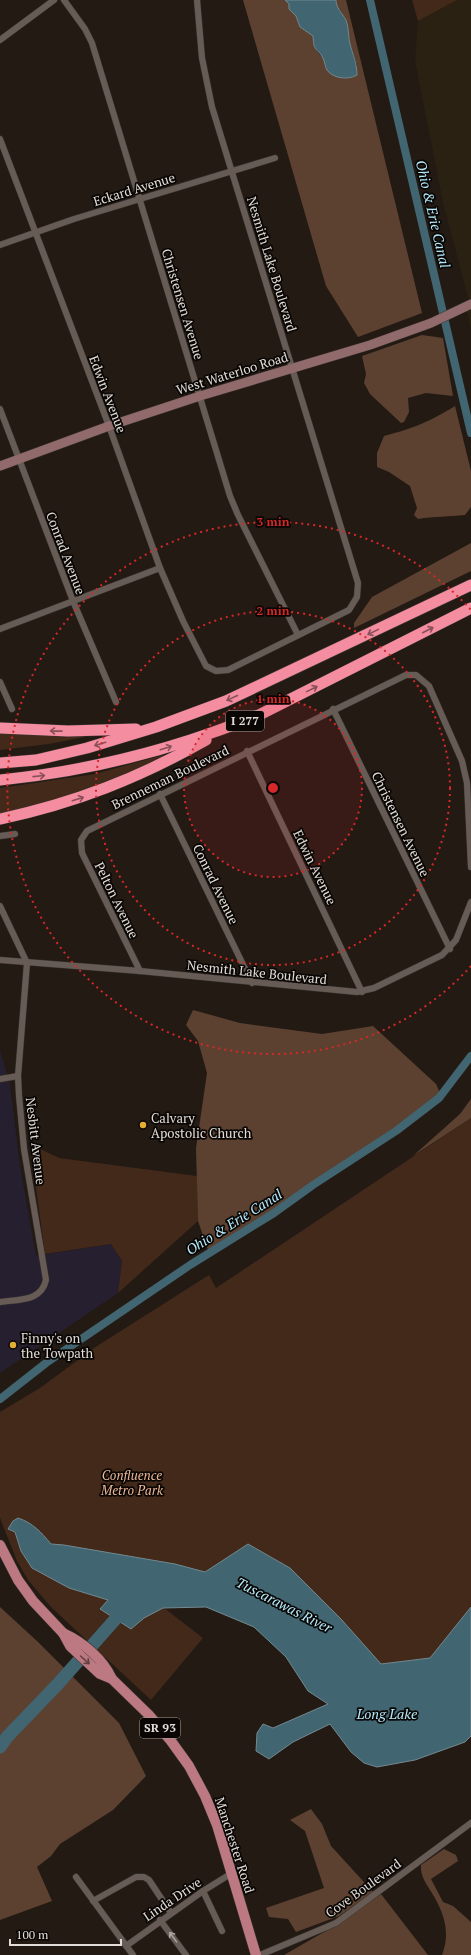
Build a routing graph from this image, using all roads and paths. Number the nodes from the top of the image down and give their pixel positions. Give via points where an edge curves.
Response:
1 (54, 0) edge
2 (64, 0) edge
3 (197, 0) edge
4 (0, 40) edge
5 (0, 139) edge
6 (275, 158) dead end
7 (232, 170) junction
8 (140, 199) junction
9 (36, 232) junction
10 (0, 245) edge
11 (471, 304) edge
12 (292, 368) junction
13 (200, 396) junction
14 (0, 409) edge
15 (109, 426) junction
16 (20, 459) junction
17 (0, 466) edge
18 (160, 568) junction
19 (471, 585) edge
20 (72, 601) junction
21 (471, 608) edge
22 (0, 629) edge
23 (298, 636) junction
24 (0, 682) edge
25 (116, 702) dead end
26 (12, 709) dead end
27 (333, 709) junction
28 (229, 727) junction
29 (0, 728) edge
30 (151, 729) junction
31 (247, 751) junction
32 (0, 763) edge
33 (0, 780) edge
34 (160, 794) junction
35 (0, 819) edge
36 (15, 834) dead end
37 (0, 836) edge
38 (83, 836) joint
39 (471, 867) edge
40 (471, 902) edge
41 (0, 906) edge
42 (450, 949) junction
43 (0, 960) edge
44 (27, 963) junction
45 (140, 971) junction
46 (252, 983) junction
47 (362, 992) junction
48 (18, 1076) junction
49 (0, 1079) edge
50 (0, 1302) edge
51 (0, 1545) edge
52 (471, 1823) edge
53 (232, 1873) junction
54 (76, 1877) dead end
55 (203, 1891) junction
56 (93, 1901) junction
57 (171, 1913) junction
58 (160, 1920) junction
59 (222, 1931) dead end
60 (126, 1946) junction
61 (132, 1955) edge
62 (186, 1955) edge
63 (256, 1955) edge
64 (260, 1955) edge

1 - 4 street
2 - 8 street, Christensen Avenue via 92,43
3 - 7 street, Nesmith Lake Boulevard via 206,80
5 - 9 street, Edwin Avenue
6 - 7 street, Eckard Avenue
7 - 8 street, Eckard Avenue
7 - 12 street, Nesmith Lake Boulevard
8 - 9 street, Eckard Avenue
8 - 13 street, Christensen Avenue
9 - 10 street, Eckard Avenue
9 - 15 street, Edwin Avenue
11 - 12 main road, West Waterloo Road via 431,323 370,345
12 - 13 main road, West Waterloo Road
12 - 23 street, Nesmith Lake Boulevard via 358,590 349,610
13 - 15 main road, West Waterloo Road
13 - 23 street, Christensen Avenue via 234,506
14 - 16 street, Conrad Avenue
15 - 16 main road, West Waterloo Road
15 - 18 street, Edwin Avenue
16 - 17 main road, West Waterloo Road
16 - 20 street, Conrad Avenue
18 - 20 street
18 - 23 street, Edwin Avenue via 200,656 206,666 212,669 223,671
19 -> 30 highway, I 277 via 226,700
20 - 22 street
20 - 25 street, Conrad Avenue
28 -> 21 highway, I 277 via 261,714
24 - 26 street
27 - 31 street, Brenneman Boulevard
27 - 39 street, Brenneman Boulevard via 406,674 416,675 429,686 462,761 467,782
27 - 42 street, Christensen Avenue
33 -> 28 highway, I 277 via 44,776 105,764 155,752
35 -> 28 highway via 59,805 118,784 162,765
30 -> 29 highway via 68,731
30 -> 32 highway, I 277 via 36,760
31 - 34 street, Brenneman Boulevard
31 - 47 street, Edwin Avenue
34 - 38 street, Brenneman Boulevard via 90,828
34 - 46 street, Conrad Avenue
36 - 37 street
38 - 45 street, Pelton Avenue via 80,847 82,853
40 - 42 street, Nesmith Lake Boulevard
41 - 44 street, Nesbitt Avenue
42 - 47 street, Nesmith Lake Boulevard via 430,962
43 - 44 street, Nesmith Lake Boulevard
44 - 45 street, Nesmith Lake Boulevard
44 - 48 street, Nesbitt Avenue
45 - 46 street, Nesmith Lake Boulevard
46 - 47 street, Nesmith Lake Boulevard
48 - 49 street
48 - 50 street, Nesbitt Avenue via 24,1149 46,1280 44,1288 37,1295
51 - 53 main road, Manchester Road / SR 93 via 24,1589 63,1633 157,1724 189,1766 212,1810
52 - 64 street, Cove Boulevard via 336,1923
53 - 55 street, Linda Drive
53 - 63 main road, Manchester Road / SR 93
54 - 56 street
55 - 57 street, Linda Drive
55 - 59 street
56 - 57 street via 136,1878 144,1877 149,1880
56 - 60 street
57 - 58 street, Linda Drive
58 - 60 street, Linda Drive
62 -> 58 street
60 - 61 street

